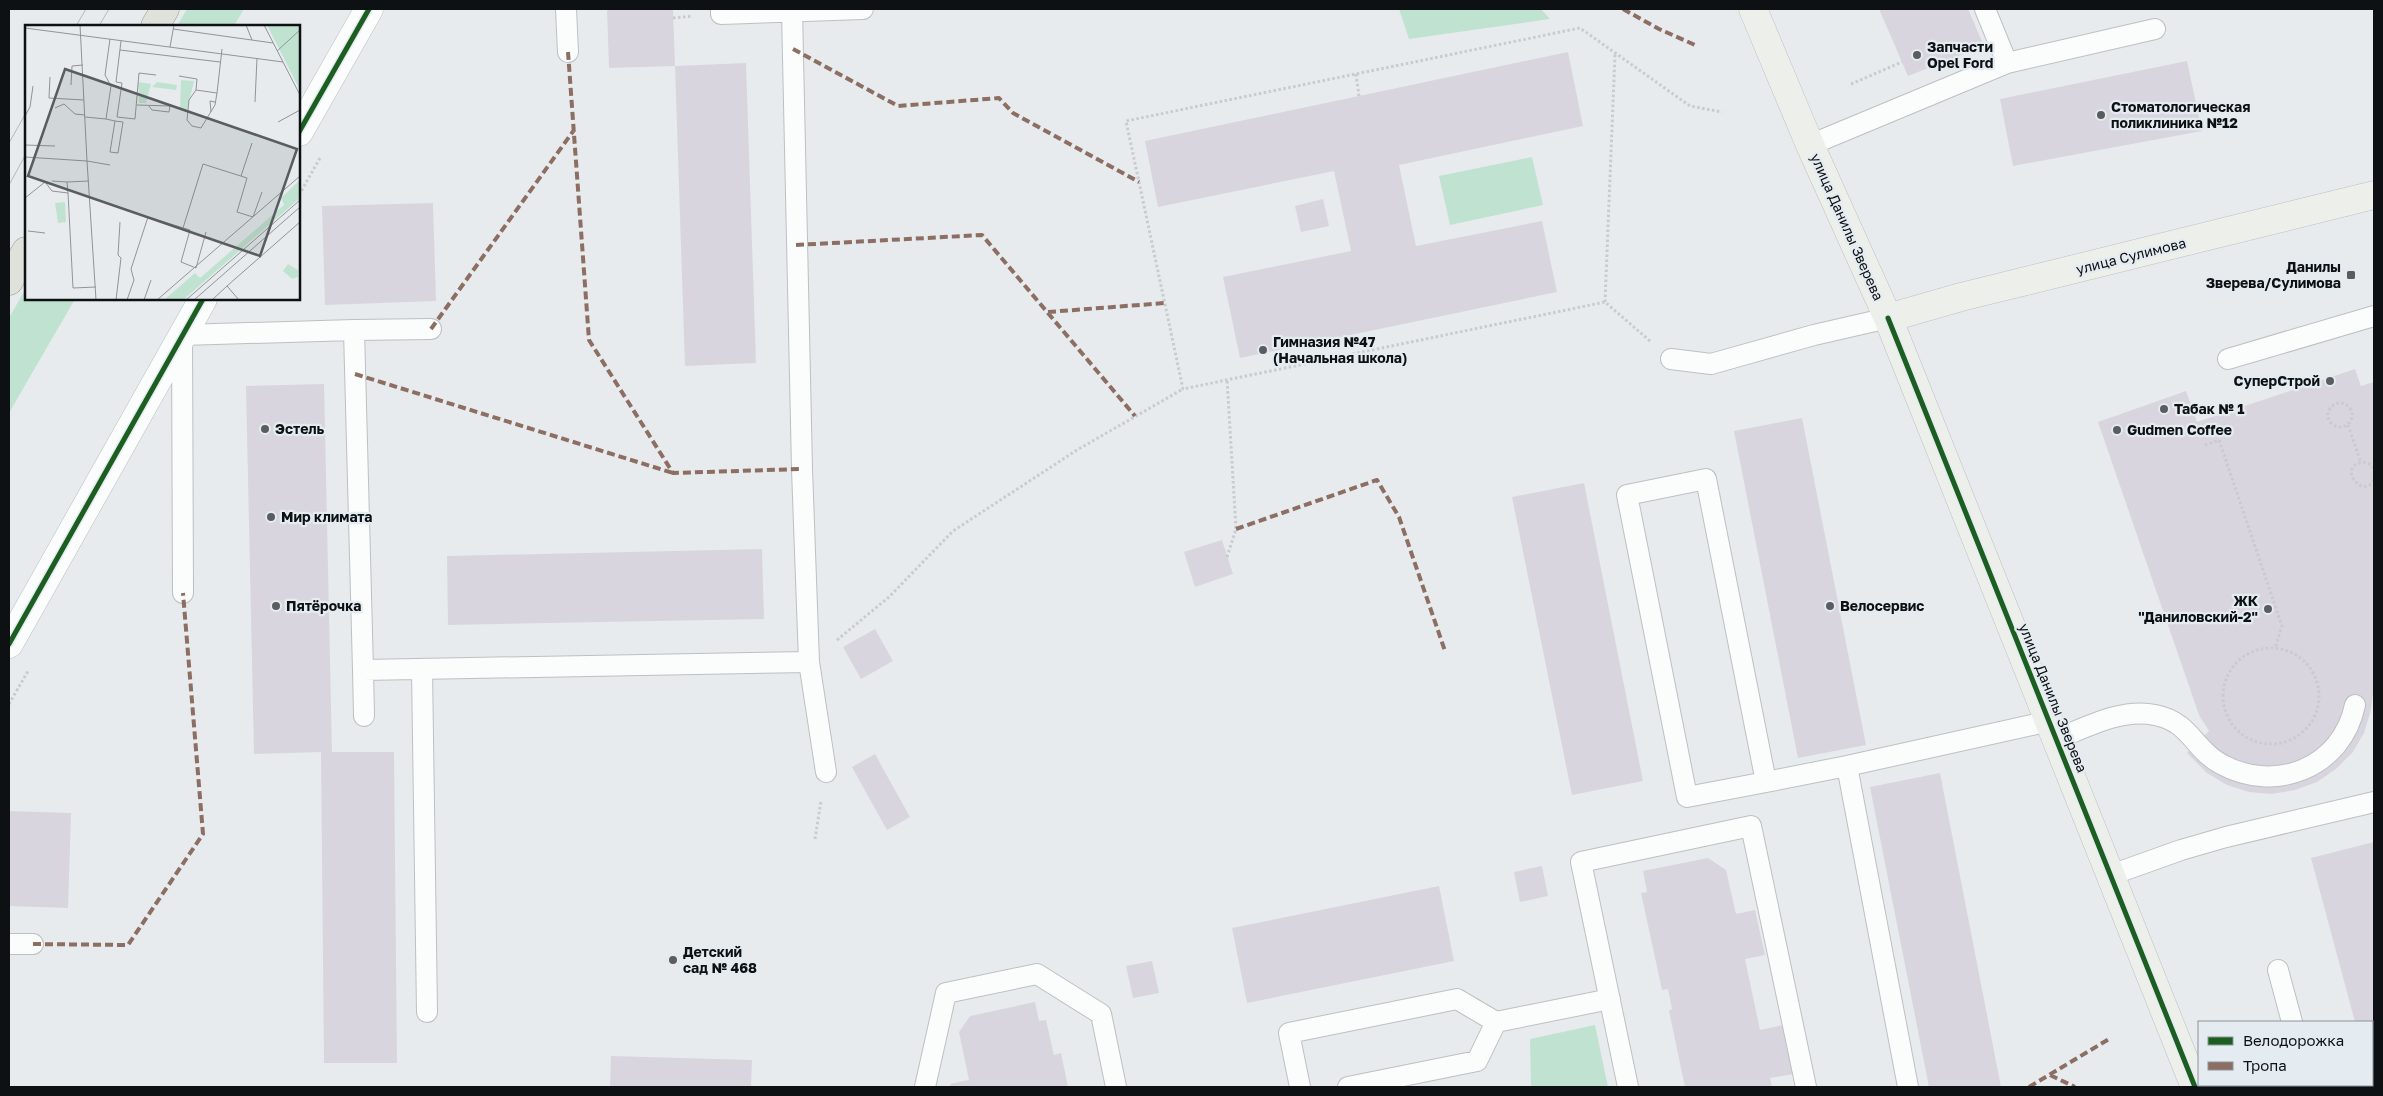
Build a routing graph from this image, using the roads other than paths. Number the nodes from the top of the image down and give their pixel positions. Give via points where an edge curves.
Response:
1 (165, 9) edge
2 (369, 9) edge
3 (566, 9) edge
4 (721, 9) edge
5 (863, 9) edge
6 (1753, 9) edge
7 (1985, 9) edge
8 (792, 11) junction
9 (156, 25) edge
10 (2155, 29) dead end
11 (568, 52) dead end
12 (2007, 63) junction
13 (300, 130) edge
14 (1810, 145) junction
15 (2374, 195) edge
16 (25, 253) edge
17 (9, 281) edge
18 (202, 300) edge
19 (2374, 316) edge
20 (1888, 318) junction
21 (431, 329) dead end
22 (354, 330) junction
23 (182, 335) junction
24 (1671, 359) road end
25 (2228, 359) dead end
26 (183, 593) dead end
27 (9, 644) edge
28 (809, 662) junction
29 (422, 669) junction
30 (363, 670) junction
31 (2355, 705) dead end
32 (364, 716) dead end
33 (2053, 730) junction
34 (1847, 766) junction
35 (826, 772) road end
36 (1766, 782) junction
37 (2374, 802) edge
38 (2111, 875) junction
39 (9, 944) edge
40 (33, 944) dead end
41 (2278, 970) dead end
42 (1610, 999) junction
43 (427, 1012) dead end
44 (2292, 1021) edge
45 (1496, 1022) junction
46 (925, 1087) edge
47 (1116, 1087) edge
48 (1300, 1087) edge
49 (1348, 1087) edge
50 (1628, 1087) edge
51 (1806, 1087) edge
52 (1908, 1087) edge
53 (2195, 1087) edge

1 - 9 main road
2 - 13 street
3 - 11 lane
4 - 8 lane via 721,14
5 - 8 lane
6 - 14 main road, улица Данилы Зверева
7 - 12 lane
8 - 28 lane
10 - 12 lane
12 - 14 lane
14 - 20 main road, улица Данилы Зверева
15 - 20 main road, улица Сулимова
16 - 17 main road
18 - 23 street
19 - 25 lane
20 - 24 lane via 1814,334 1711,364
20 - 33 main road, улица Данилы Зверева
21 - 22 lane
22 - 23 lane
22 - 30 lane
23 - 26 lane
23 - 27 street
28 - 29 lane
28 - 35 lane
29 - 30 lane
29 - 43 lane
30 - 32 lane
31 - 33 lane via 2343,736 2328,754 2309,768 2263,778 2240,774 2219,763 2179,724 2154,715 2116,717
33 - 34 lane
33 - 38 main road, улица Данилы Зверева
34 - 36 lane
34 - 52 lane
36 - 36 lane via 1706,479 1627,495 1687,798
37 - 38 lane via 2226,837
38 - 53 main road, улица Данилы Зверева
39 - 40 lane
41 - 44 lane
42 - 45 lane
42 - 50 lane
42 - 51 lane via 1581,862 1751,826
45 - 48 lane via 1457,999 1289,1033
45 - 49 lane via 1477,1061
46 - 47 lane via 946,993 1036,974 1101,1014

